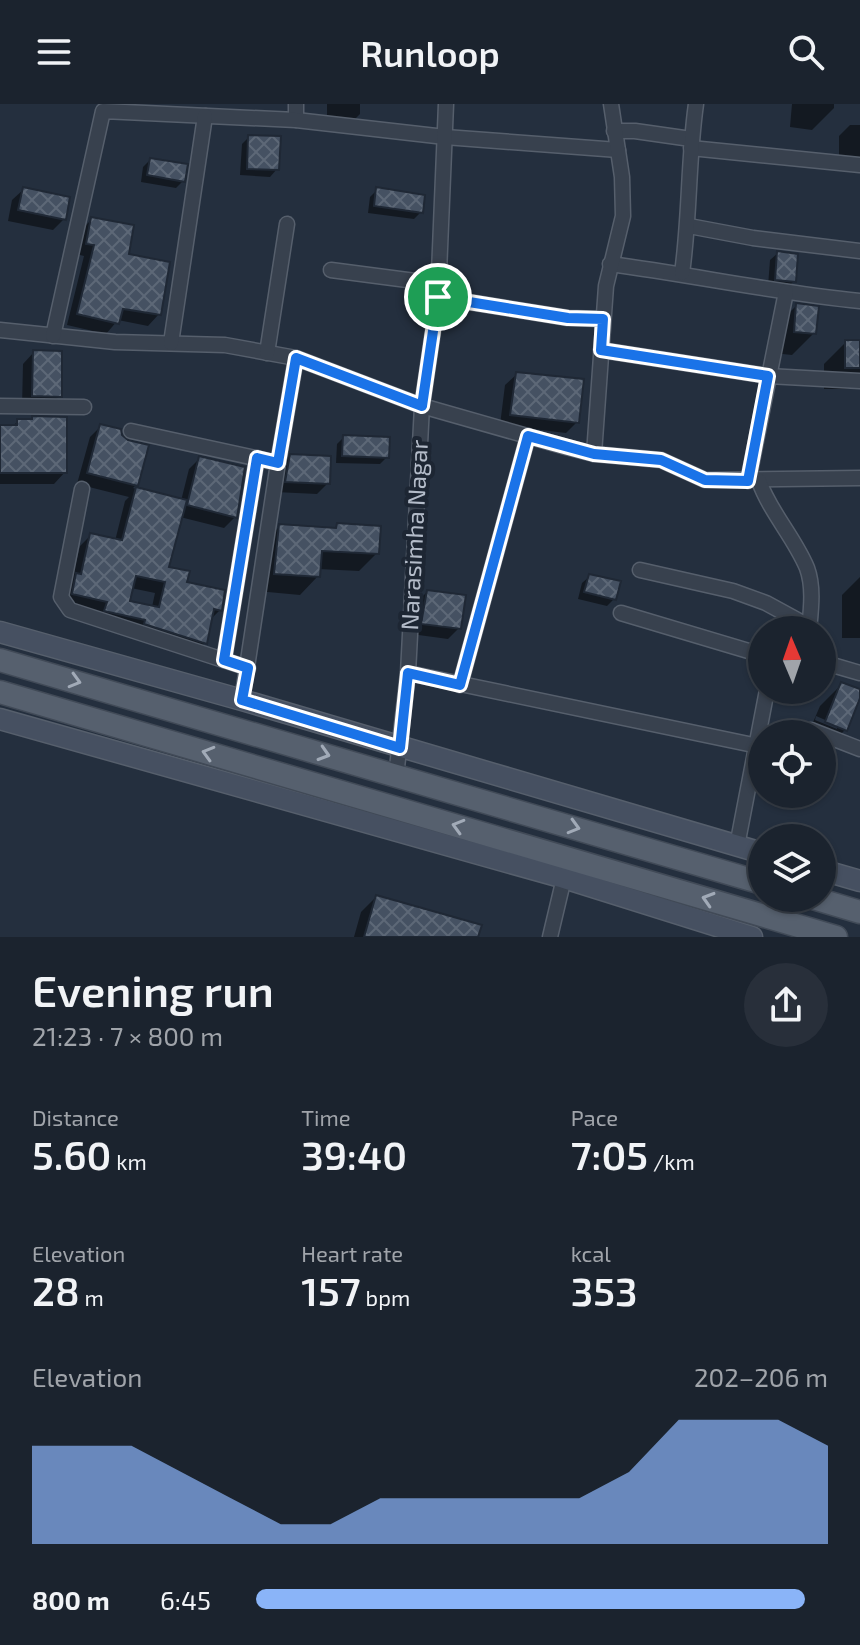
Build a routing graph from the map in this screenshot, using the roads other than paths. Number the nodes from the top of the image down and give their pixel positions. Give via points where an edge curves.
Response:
1 (296, 104) edge
2 (446, 104) edge
3 (611, 104) edge
4 (696, 104) edge
5 (104, 108) edge
6 (205, 116) junction
7 (296, 120) junction
8 (614, 131) junction
9 (445, 137) junction
10 (691, 143) junction
11 (618, 150) junction
12 (860, 165) edge
13 (287, 224) dead end
14 (689, 226) junction
15 (860, 251) edge
16 (610, 264) junction
17 (331, 270) dead end
18 (682, 273) junction
19 (438, 291) junction
20 (786, 292) junction
21 (860, 301) edge
22 (603, 319) junction
23 (0, 330) edge
24 (53, 336) junction
25 (171, 343) junction
26 (601, 350) junction
27 (267, 353) junction
28 (296, 358) junction
29 (768, 376) junction
30 (860, 381) edge
31 (0, 406) edge
32 (422, 406) junction
33 (84, 407) dead end
34 (131, 431) dead end
35 (528, 436) junction
36 (594, 454) junction
37 (257, 458) junction
38 (278, 463) junction
39 (860, 478) edge
40 (754, 481) junction
41 (82, 489) dead end
42 (640, 570) dead end
43 (621, 613) dead end
44 (789, 616) edge
45 (811, 616) edge
46 (0, 632) edge
47 (748, 651) edge
48 (0, 660) edge
49 (224, 660) junction
50 (836, 666) edge
51 (248, 668) junction
52 (408, 673) junction
53 (860, 673) edge
54 (460, 685) junction
55 (0, 692) edge
56 (242, 700) junction
57 (0, 719) edge
58 (836, 740) edge
59 (748, 744) edge
60 (400, 748) junction
61 (860, 749) edge
62 (396, 776) junction
63 (748, 794) edge
64 (737, 846) junction
65 (748, 849) edge
66 (836, 874) edge
67 (564, 878) junction
68 (748, 879) edge
69 (860, 881) edge
70 (836, 905) edge
71 (860, 912) edge
72 (550, 937) edge
73 (752, 937) edge
74 (836, 937) edge

1 - 7 street
2 - 9 street, Narasimha Nagar
3 - 8 street
4 - 10 street
5 - 6 street
5 - 24 street
6 - 7 street
6 - 25 street
7 - 9 street
8 - 10 street
8 - 11 street
9 - 11 street
9 - 19 street, Narasimha Nagar
10 - 12 street
10 - 14 street
11 - 16 street via 623,216
13 - 27 street
14 - 15 street
14 - 18 street
16 - 18 street
16 - 22 street
17 - 19 street
18 - 20 street
19 - 22 street via 555,317
19 - 32 street, Narasimha Nagar
20 - 21 street
20 - 29 street
22 - 26 street
23 - 24 street
24 - 25 street
25 - 27 street
26 - 29 street
26 - 36 street
27 - 28 street
28 - 32 street
28 - 38 street
29 - 30 street
29 - 40 street
31 - 33 street
32 - 35 street
32 - 52 street, Narasimha Nagar
34 - 37 street
35 - 36 street
35 - 54 street
36 - 40 street via 661,460 705,480
37 - 38 street
37 - 49 street
38 - 51 street
39 - 40 street
40 - 45 street via 806,567
41 - 49 street via 61,597 64,604
42 - 44 street via 733,591
43 - 47 street
46 - 56 street
48 -> 62 main road
49 - 51 street
50 - 53 street
51 - 56 street
52 - 54 street
52 - 60 street, Narasimha Nagar
54 - 59 street
74 -> 55 main road
56 - 60 street
57 - 67 street
58 - 61 street
60 - 62 street, Narasimha Nagar
60 - 64 street
62 -> 68 main road
63 - 64 street
64 - 65 street
66 - 69 street
67 - 72 street
67 - 73 street
70 - 71 main road

